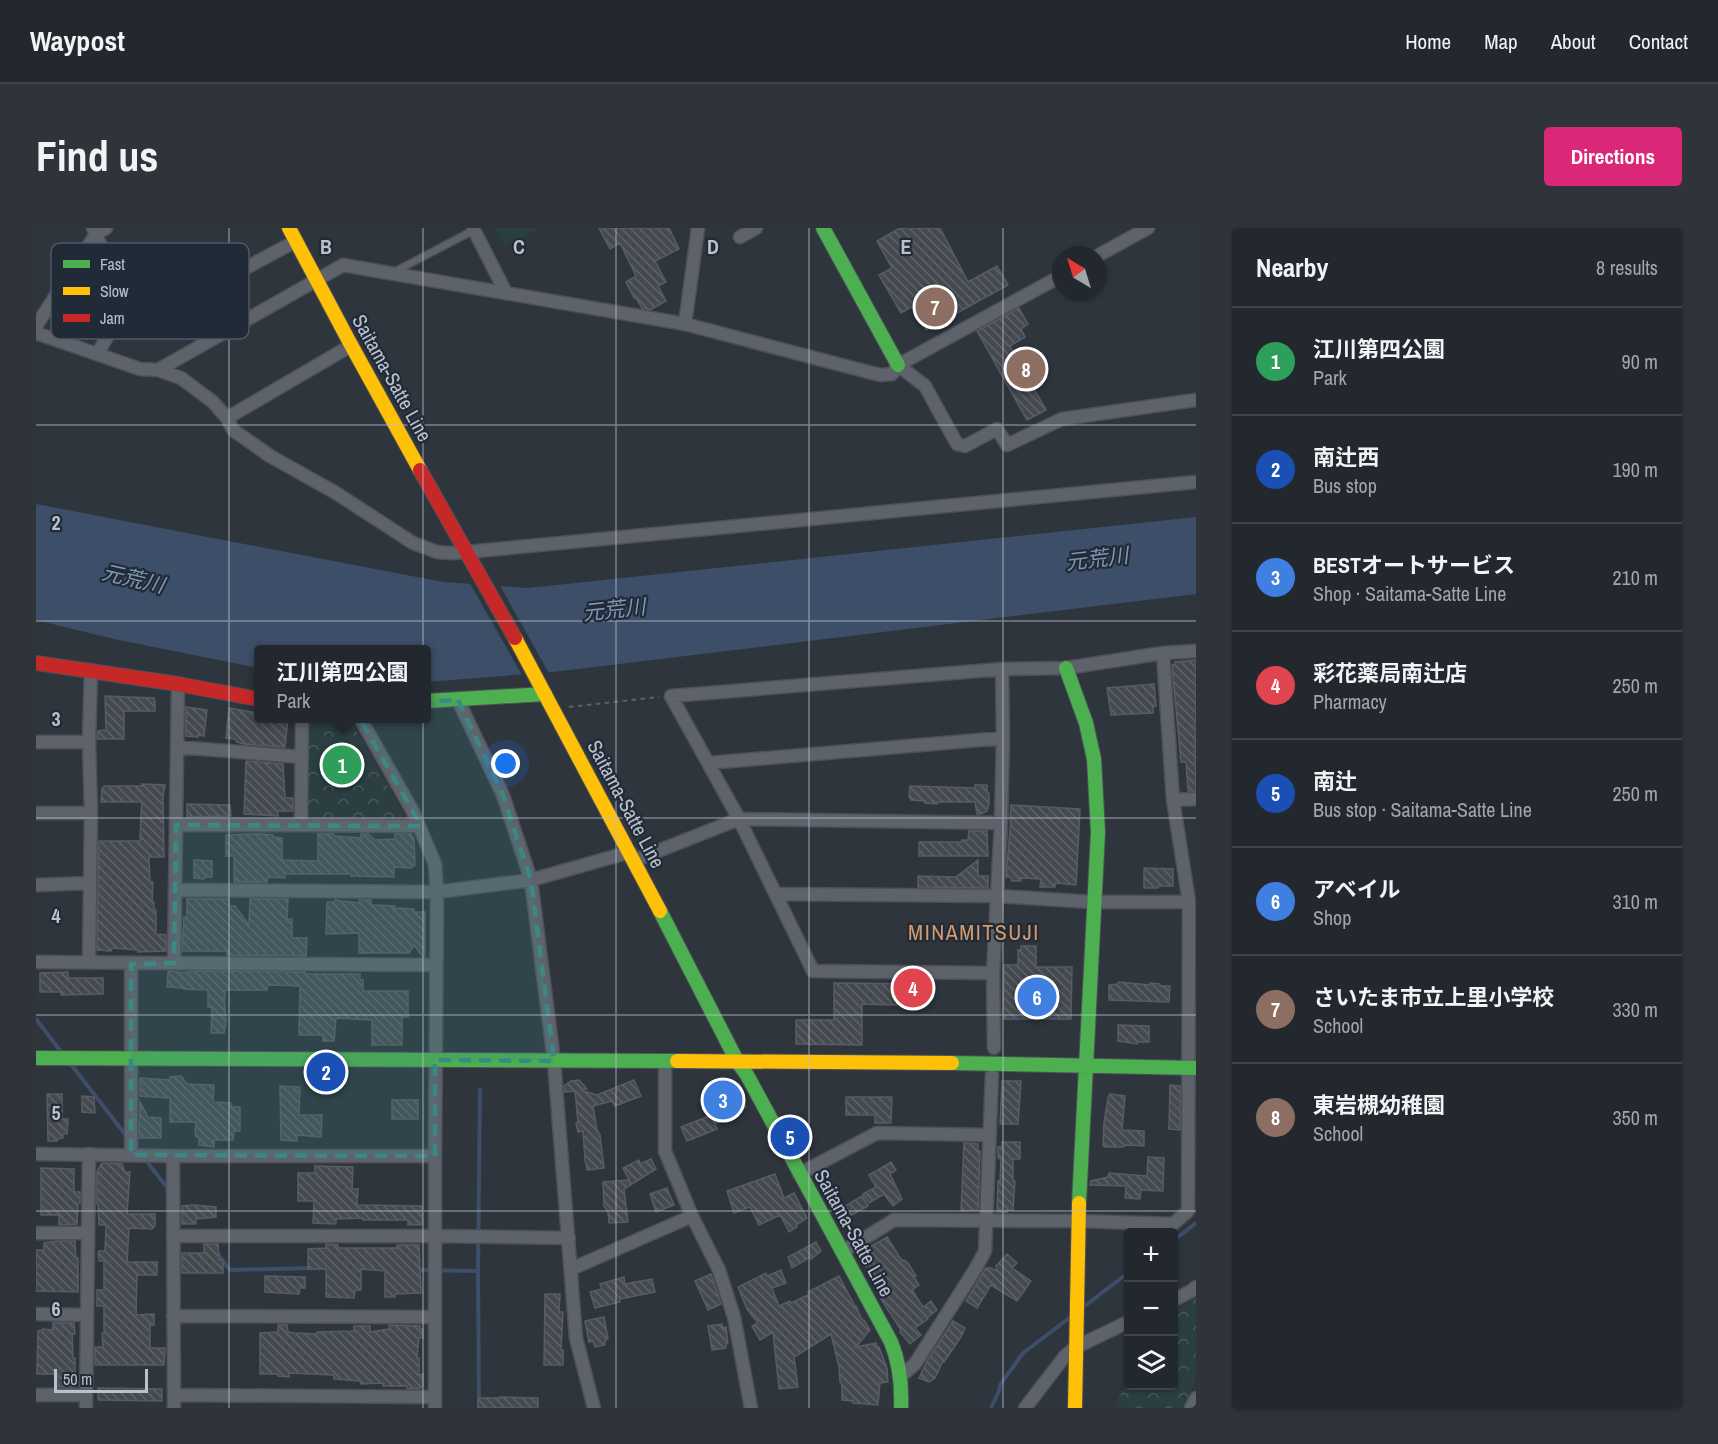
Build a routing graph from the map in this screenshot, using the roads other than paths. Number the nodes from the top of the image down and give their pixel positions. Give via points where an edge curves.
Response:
1 (698, 228) edge
2 (756, 228) edge
3 (823, 228) edge
4 (1148, 228) edge
5 (473, 229) edge
6 (98, 230) edge
7 (292, 234) edge
8 (740, 237) dead end
9 (90, 243) edge
10 (1106, 251) edge
11 (249, 261) edge
12 (393, 273) junction
13 (316, 280) junction
14 (1052, 281) edge
15 (507, 293) junction
16 (51, 304) edge
17 (249, 318) edge
18 (685, 324) junction
19 (36, 327) edge
20 (36, 333) edge
21 (51, 338) edge
22 (53, 339) edge
23 (106, 339) edge
24 (212, 339) edge
25 (352, 345) junction
26 (97, 354) junction
27 (898, 365) junction
28 (158, 370) junction
29 (1196, 400) edge
30 (227, 418) junction
31 (1196, 482) edge
32 (469, 555) junction
33 (1196, 651) edge
34 (1162, 653) junction
35 (36, 663) edge
36 (1066, 668) junction
37 (1002, 669) junction
38 (92, 670) junction
39 (178, 684) junction
40 (543, 689) junction
41 (254, 698) edge
42 (458, 700) junction
43 (431, 701) edge
44 (302, 723) edge
45 (363, 723) edge
46 (1003, 738) junction
47 (36, 742) edge
48 (89, 742) junction
49 (177, 747) junction
50 (302, 757) junction
51 (708, 763) junction
52 (1196, 799) edge
53 (1173, 800) junction
54 (36, 813) edge
55 (91, 813) junction
56 (739, 819) junction
57 (1001, 823) junction
58 (176, 825) junction
59 (301, 825) junction
60 (419, 826) junction
61 (632, 856) junction
62 (531, 880) junction
63 (90, 883) junction
64 (36, 885) edge
65 (175, 890) junction
66 (437, 892) junction
67 (776, 894) junction
68 (998, 896) junction
69 (1093, 902) junction
70 (1189, 902) junction
71 (36, 962) edge
72 (89, 962) junction
73 (174, 963) junction
74 (131, 964) junction
75 (436, 965) junction
76 (993, 973) junction
77 (1193, 993) edge
78 (994, 1048) dead end
79 (36, 1058) edge
80 (132, 1059) junction
81 (435, 1060) junction
82 (554, 1061) junction
83 (665, 1061) junction
84 (737, 1061) junction
85 (1086, 1064) junction
86 (1192, 1068) edge
87 (992, 1075) dead end
88 (990, 1135) junction
89 (36, 1154) edge
90 (89, 1154) junction
91 (131, 1155) junction
92 (173, 1156) junction
93 (435, 1156) junction
94 (800, 1174) junction
95 (692, 1216) junction
96 (985, 1220) junction
97 (1078, 1221) junction
98 (36, 1233) edge
99 (88, 1233) junction
100 (173, 1236) junction
101 (435, 1236) junction
102 (569, 1238) junction
103 (842, 1251) junction
104 (571, 1269) junction
105 (1196, 1287) edge
106 (1178, 1298) edge
107 (36, 1314) edge
108 (87, 1315) junction
109 (174, 1316) junction
110 (435, 1317) junction
111 (1124, 1324) edge
112 (1076, 1347) junction
113 (902, 1375) junction
114 (36, 1395) edge
115 (86, 1395) junction
116 (174, 1395) junction
117 (1196, 1398) edge
118 (435, 1403) edge
119 (86, 1408) edge
120 (174, 1408) edge
121 (594, 1408) edge
122 (751, 1408) edge
123 (901, 1408) edge
124 (1025, 1408) edge
125 (1075, 1408) edge
126 (1191, 1408) edge

1 - 18 street
2 - 8 street
3 - 27 street
4 - 10 street
5 - 12 lane
5 - 15 street
6 - 9 street
7 - 11 street
7 - 13 street, Saitama-Satte Line
12 - 13 street via 343,265
12 - 15 street
13 - 17 street
13 - 25 street, Saitama-Satte Line
14 - 27 street
15 - 18 street
16 - 19 street
18 - 27 street via 880,375 892,374
20 - 21 street
22 - 26 street
23 - 26 street
24 - 28 street
25 - 30 street
25 - 32 street, Saitama-Satte Line
26 - 28 street via 140,369
27 - 29 street via 925,386 957,444 965,446 997,429 1007,445 1062,419
28 - 30 street via 181,378
30 - 32 street via 233,430 270,456 413,543 437,552
31 - 32 street
32 - 40 street, Saitama-Satte Line
33 - 34 street
34 - 36 street
34 - 53 street
35 - 38 street
36 - 37 street
36 - 69 street via 1094,759 1098,832
37 - 46 street
37 - 51 street via 671,696
38 - 39 street
38 - 48 street
39 - 41 street
39 - 49 street
40 - 42 street
40 - 61 street, Saitama-Satte Line
42 - 43 street
42 - 62 street via 503,795
44 - 50 street
45 - 60 street
46 - 51 street
46 - 57 street
47 - 48 street
48 - 55 street
49 - 50 street
49 - 58 street
50 - 59 street
51 - 56 street
52 - 53 street
53 - 70 street
54 - 55 street
55 - 63 street
56 - 57 street
56 - 61 street
56 - 67 street
57 - 68 street
58 - 59 street
58 - 65 street
59 - 60 street
60 - 66 street via 435,864
61 - 62 street
61 - 84 street, Saitama-Satte Line
62 - 66 street
62 - 82 street
63 - 64 street
63 - 72 street
65 - 66 street
65 - 73 street
66 - 75 street
67 - 68 street
67 - 76 street via 813,971
68 - 69 street
68 - 76 street
69 - 70 street
69 - 85 street
70 - 77 street
71 - 72 street
72 - 74 street
73 - 74 street
73 - 75 street
74 - 80 street
75 - 81 street
76 - 78 street
77 - 86 street
79 - 80 street
80 - 81 street
80 - 91 street
81 - 82 street
81 - 93 street
82 - 83 street
82 - 102 street
83 - 84 street
83 - 95 street via 665,1151
84 - 85 street
84 - 94 street, Saitama-Satte Line
85 - 86 street
85 - 97 street
86 - 97 street via 1188,1210 1173,1224
87 - 88 street
88 - 94 street via 877,1133
88 - 96 street
89 - 90 street
90 - 91 street
90 - 99 street
91 - 92 street
92 - 93 street
92 - 100 street
93 - 101 street
94 - 103 street, Saitama-Satte Line
95 - 104 street
95 - 122 street via 718,1270 734,1317
96 - 97 street
96 - 103 street via 894,1220
96 - 113 street via 985,1251 976,1268 915,1364
97 - 112 street
98 - 99 street
99 - 108 street
100 - 101 street
100 - 109 street
101 - 102 street
101 - 110 street
102 - 104 street
103 - 113 street, Saitama-Satte Line via 891,1342
104 - 121 street via 576,1338
105 - 106 street
107 - 108 street
108 - 115 street
109 - 110 street
109 - 116 street
110 - 118 street
111 - 112 street
112 - 124 street
112 - 125 street
113 - 123 street, Saitama-Satte Line
114 - 115 street
115 - 119 street
116 - 118 street
116 - 120 street
117 - 126 street

